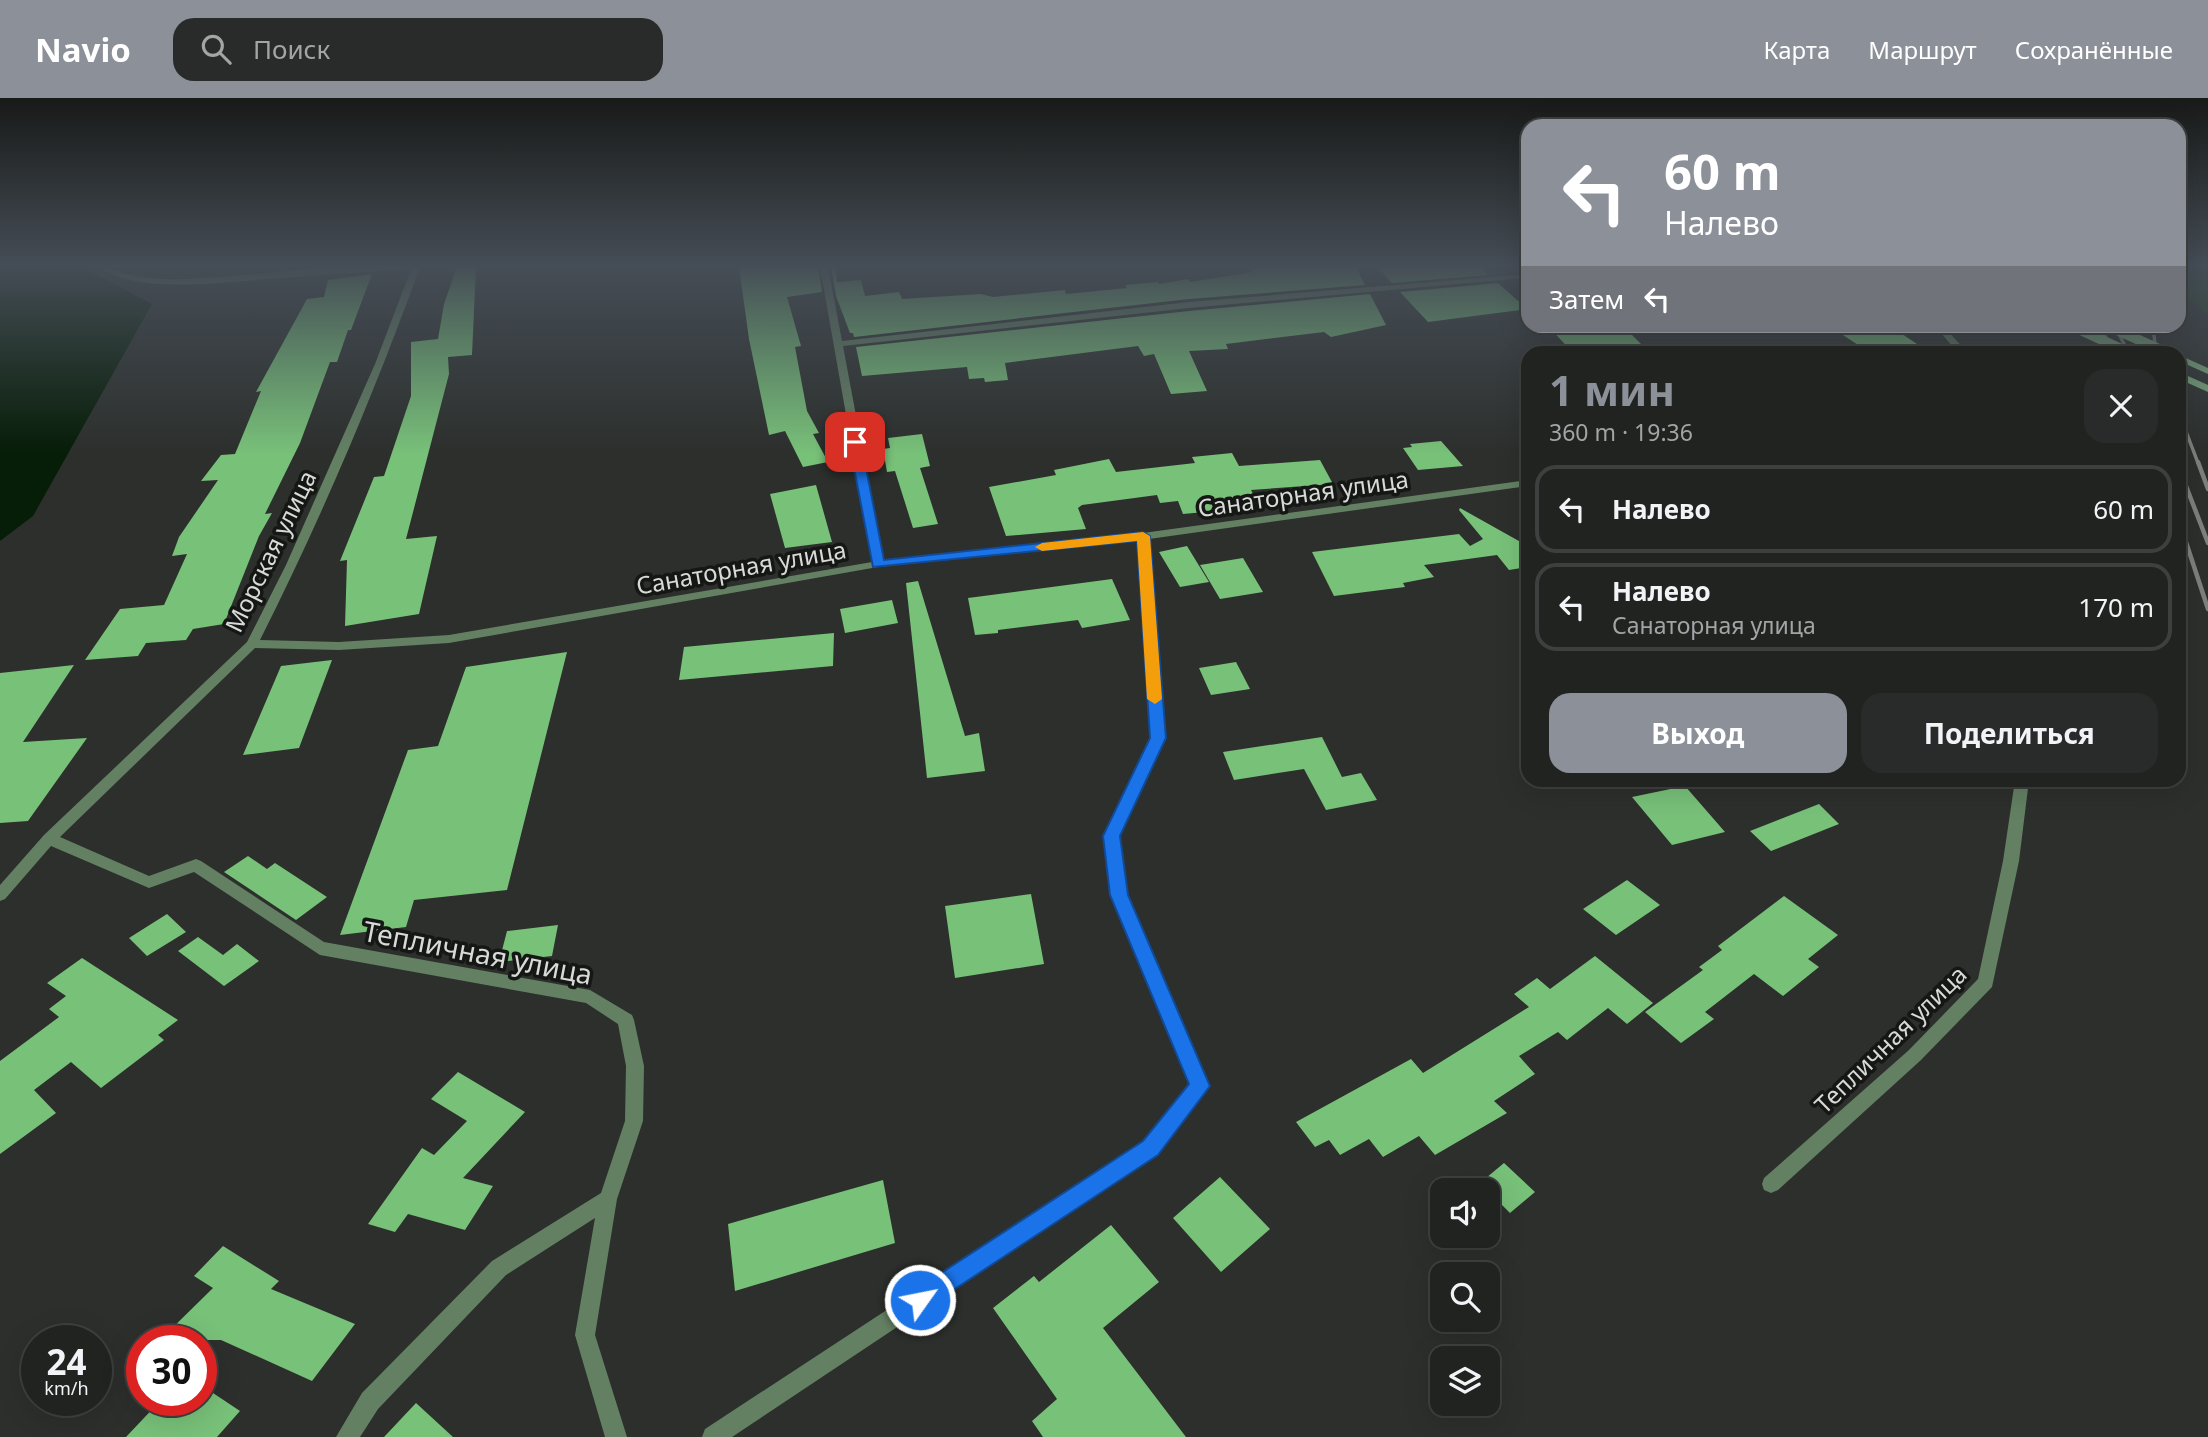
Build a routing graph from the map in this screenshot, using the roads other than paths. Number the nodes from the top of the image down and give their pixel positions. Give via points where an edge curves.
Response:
1 (393, 329) edge
2 (835, 329) edge
3 (968, 329) edge
4 (1946, 333) edge
5 (2087, 333) edge
6 (2124, 333) edge
7 (837, 344) junction
8 (1958, 346) edge
9 (2115, 346) edge
10 (2152, 346) edge
11 (2186, 361) edge
12 (2208, 371) edge
13 (2186, 378) edge
14 (2208, 389) edge
15 (1521, 485) edge
16 (1143, 536) junction
17 (878, 564) junction
18 (252, 644) junction
19 (2021, 787) edge
20 (49, 839) junction
21 (0, 895) edge
22 (1771, 1184) dead end
23 (608, 1199) junction
24 (347, 1437) edge
25 (616, 1437) edge
26 (713, 1437) edge

1 - 18 street, Морская улица via 292,565
2 - 7 street
3 - 7 street
4 - 8 street
5 - 9 main road, bridge
6 - 10 main road, bridge
7 - 17 street
11 - 12 main road
13 - 14 main road
15 - 16 street, Санаторная улица
16 - 17 street, Санаторная улица
16 - 26 street via 1158,738 1111,836 1119,895 1200,1086 1150,1148
17 - 18 street, Санаторная улица via 449,639 339,646
18 - 20 street, Морская улица
19 - 22 street, Тепличная улица via 1986,982 1915,1055
20 - 21 street, Морская улица
20 - 23 street, Тепличная улица via 149,882 196,865 320,948 590,997 617,1014 626,1020 635,1066 634,1121
23 - 24 street via 499,1268 370,1401
23 - 25 street, Тепличная улица via 585,1335

